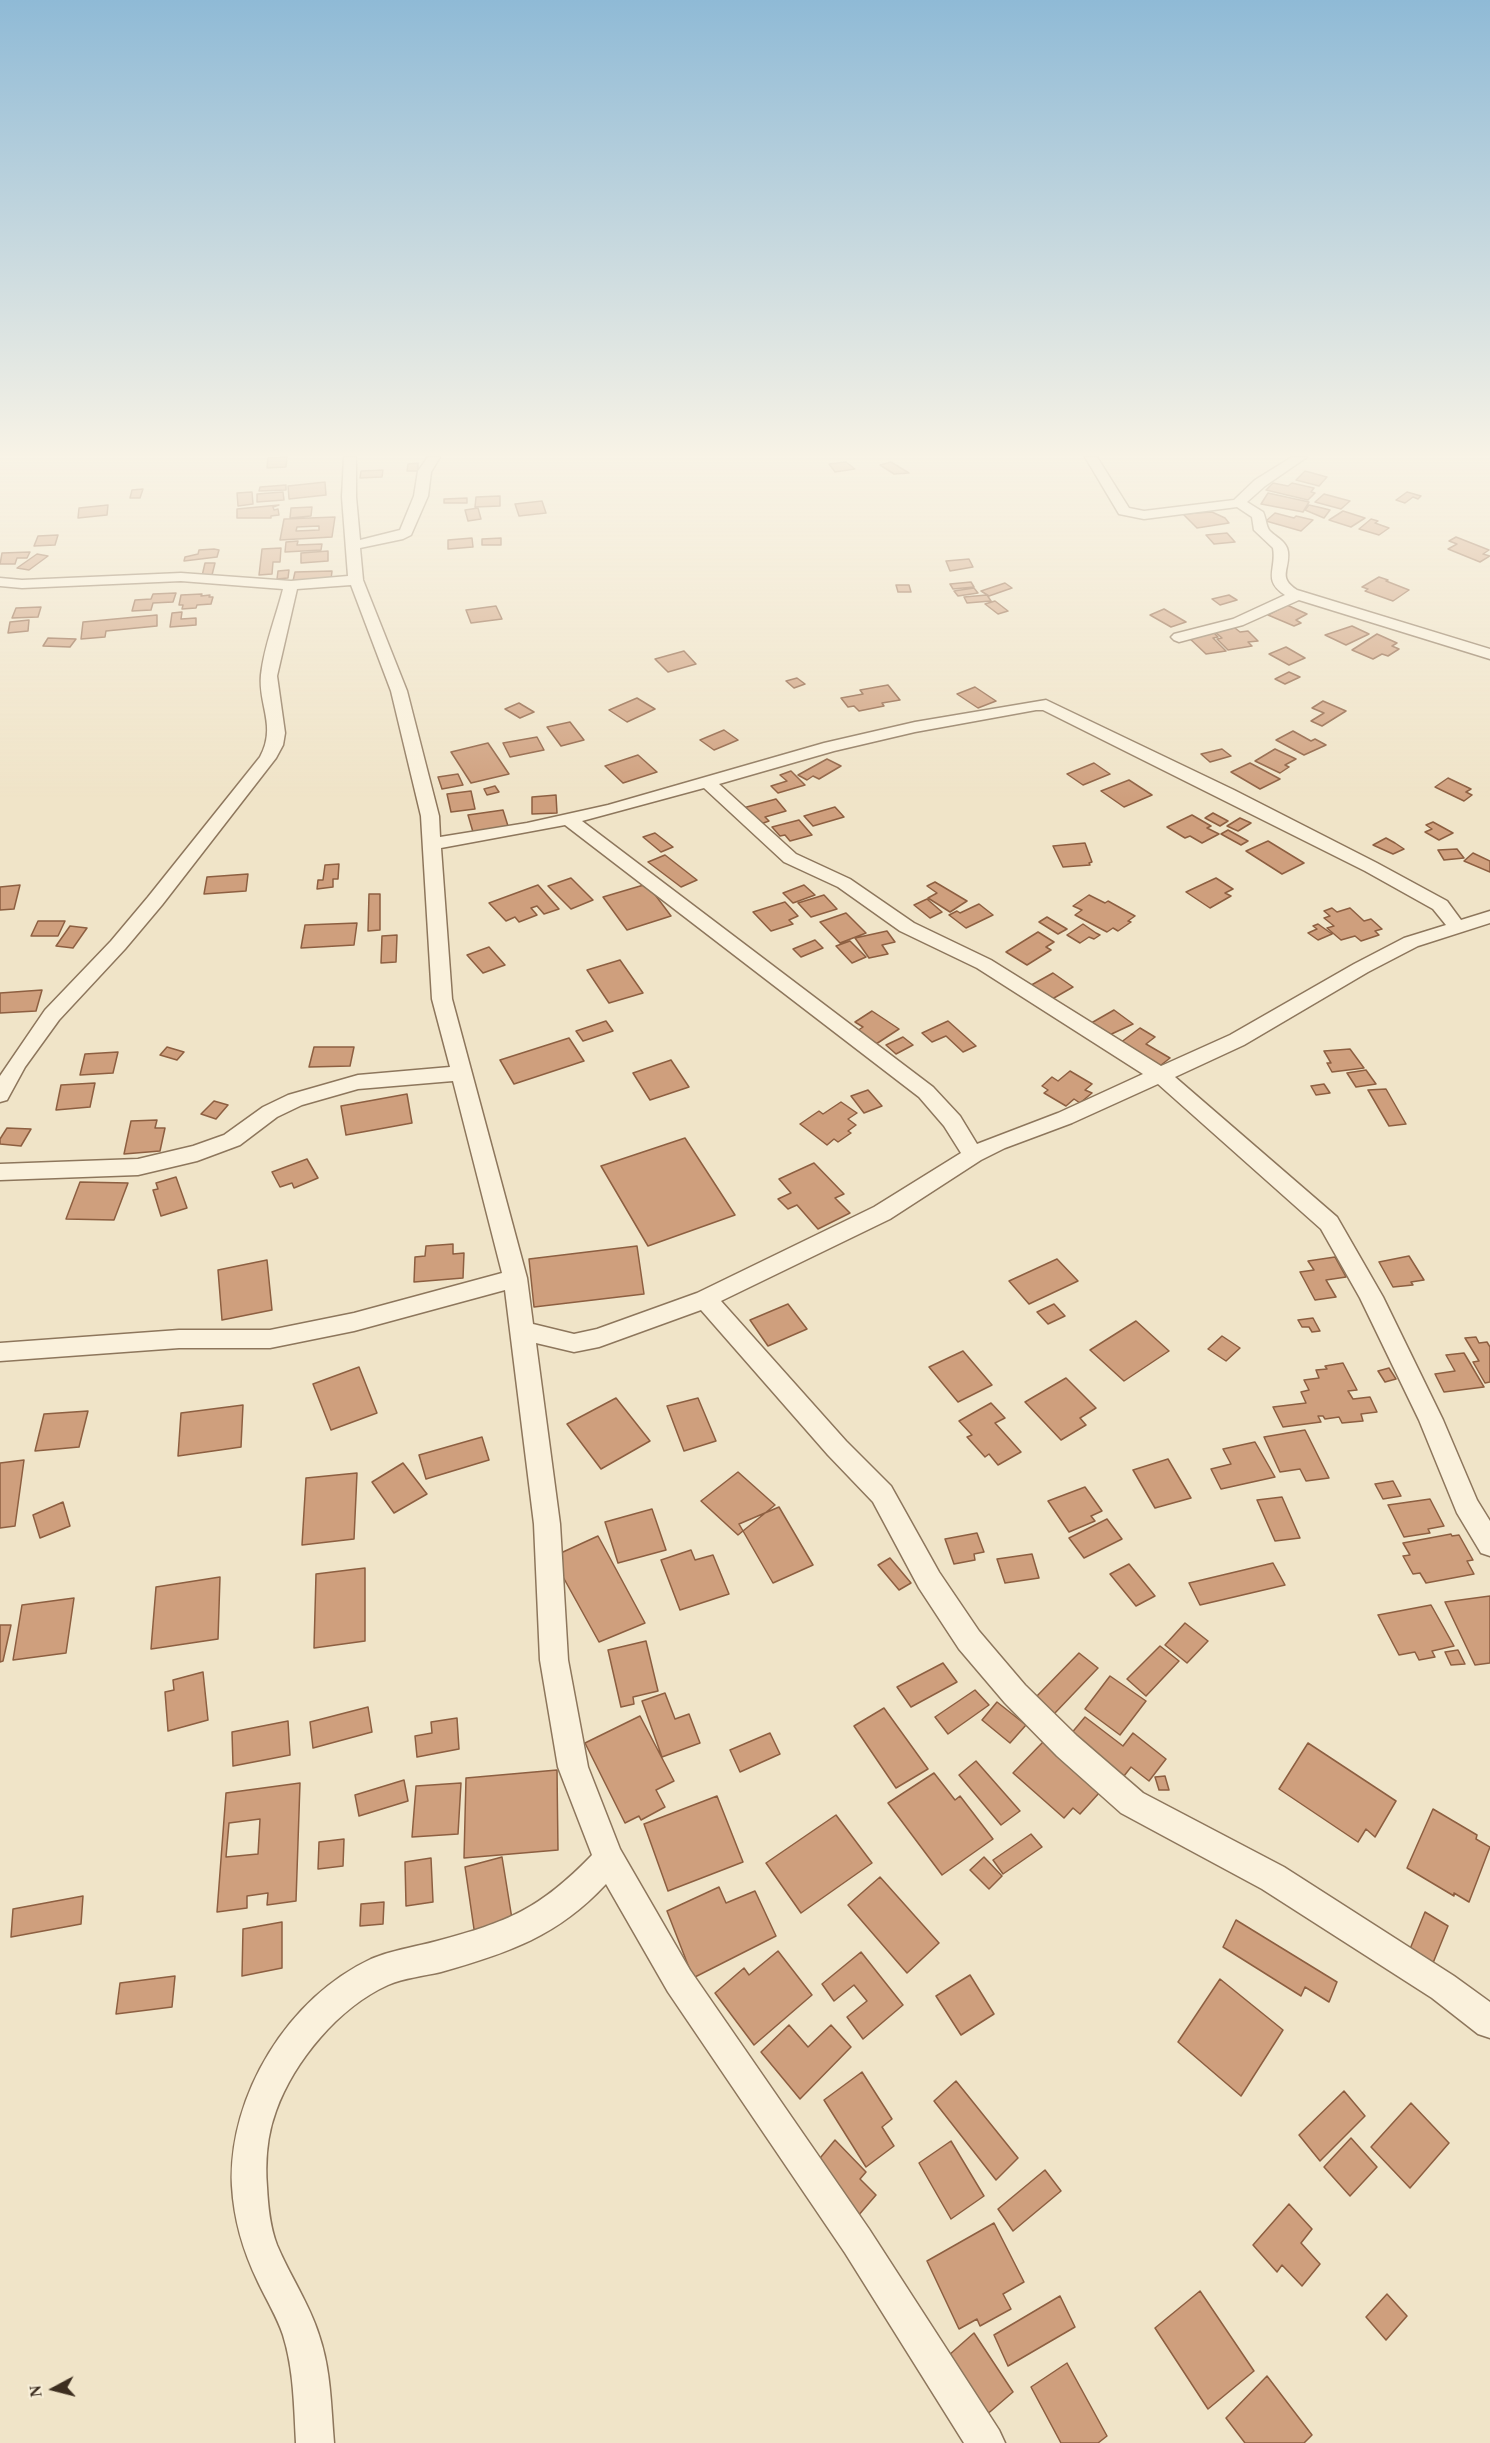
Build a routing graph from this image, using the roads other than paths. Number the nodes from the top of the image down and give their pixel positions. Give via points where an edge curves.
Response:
1 (355, 571) edge
2 (1278, 571) edge
3 (356, 580) junction
4 (0, 582) edge
5 (291, 585) junction
6 (1298, 595) junction
7 (1179, 638) dead end
8 (1490, 654) edge
9 (708, 783) junction
10 (569, 819) junction
11 (433, 844) junction
12 (1490, 917) edge
13 (1457, 927) junction
14 (462, 1073) junction
15 (1161, 1076) junction
16 (0, 1095) edge
17 (973, 1155) junction
18 (0, 1172) edge
19 (515, 1278) junction
20 (705, 1299) junction
21 (522, 1331) junction
22 (0, 1352) edge
23 (1490, 1545) edge
24 (609, 1859) junction
25 (1490, 2022) edge
26 (315, 2443) edge
27 (986, 2443) edge

1 - 3 street
2 - 6 street via 1283,587
3 - 5 street
3 - 11 street via 399,691 430,816
4 - 5 street via 181,577
5 - 16 street via 269,676 277,733 275,746 155,901 52,1014
6 - 7 street via 1238,622
6 - 8 street
9 - 10 street
9 - 13 street via 806,753 915,727 1046,705 1371,867 1440,905
9 - 15 street via 790,858 844,883 902,924 984,964
10 - 11 street
10 - 17 street via 926,1092 952,1121
11 - 14 street via 442,999
12 - 13 street
13 - 15 street via 1383,956 1237,1040
14 - 18 street via 358,1082 295,1100 270,1112 231,1140 197,1153 138,1167
14 - 19 street
15 - 17 street
15 - 23 street via 1329,1223 1371,1297 1431,1420 1466,1505
17 - 20 street via 882,1213
19 - 21 street
19 - 22 street via 354,1322 270,1339 190,1339
20 - 21 street via 599,1338 574,1343
20 - 25 street via 882,1494 929,1580 969,1640 1067,1746 1132,1803 1273,1878
21 - 24 street via 546,1524 554,1660 573,1767
24 - 26 street via 573,1896 542,1918 507,1935 382,1971 342,1995 303,2035 274,2074 255,2120 249,2167 251,2188 260,2247 301,2335 310,2375
24 - 27 street via 679,1981 857,2241

